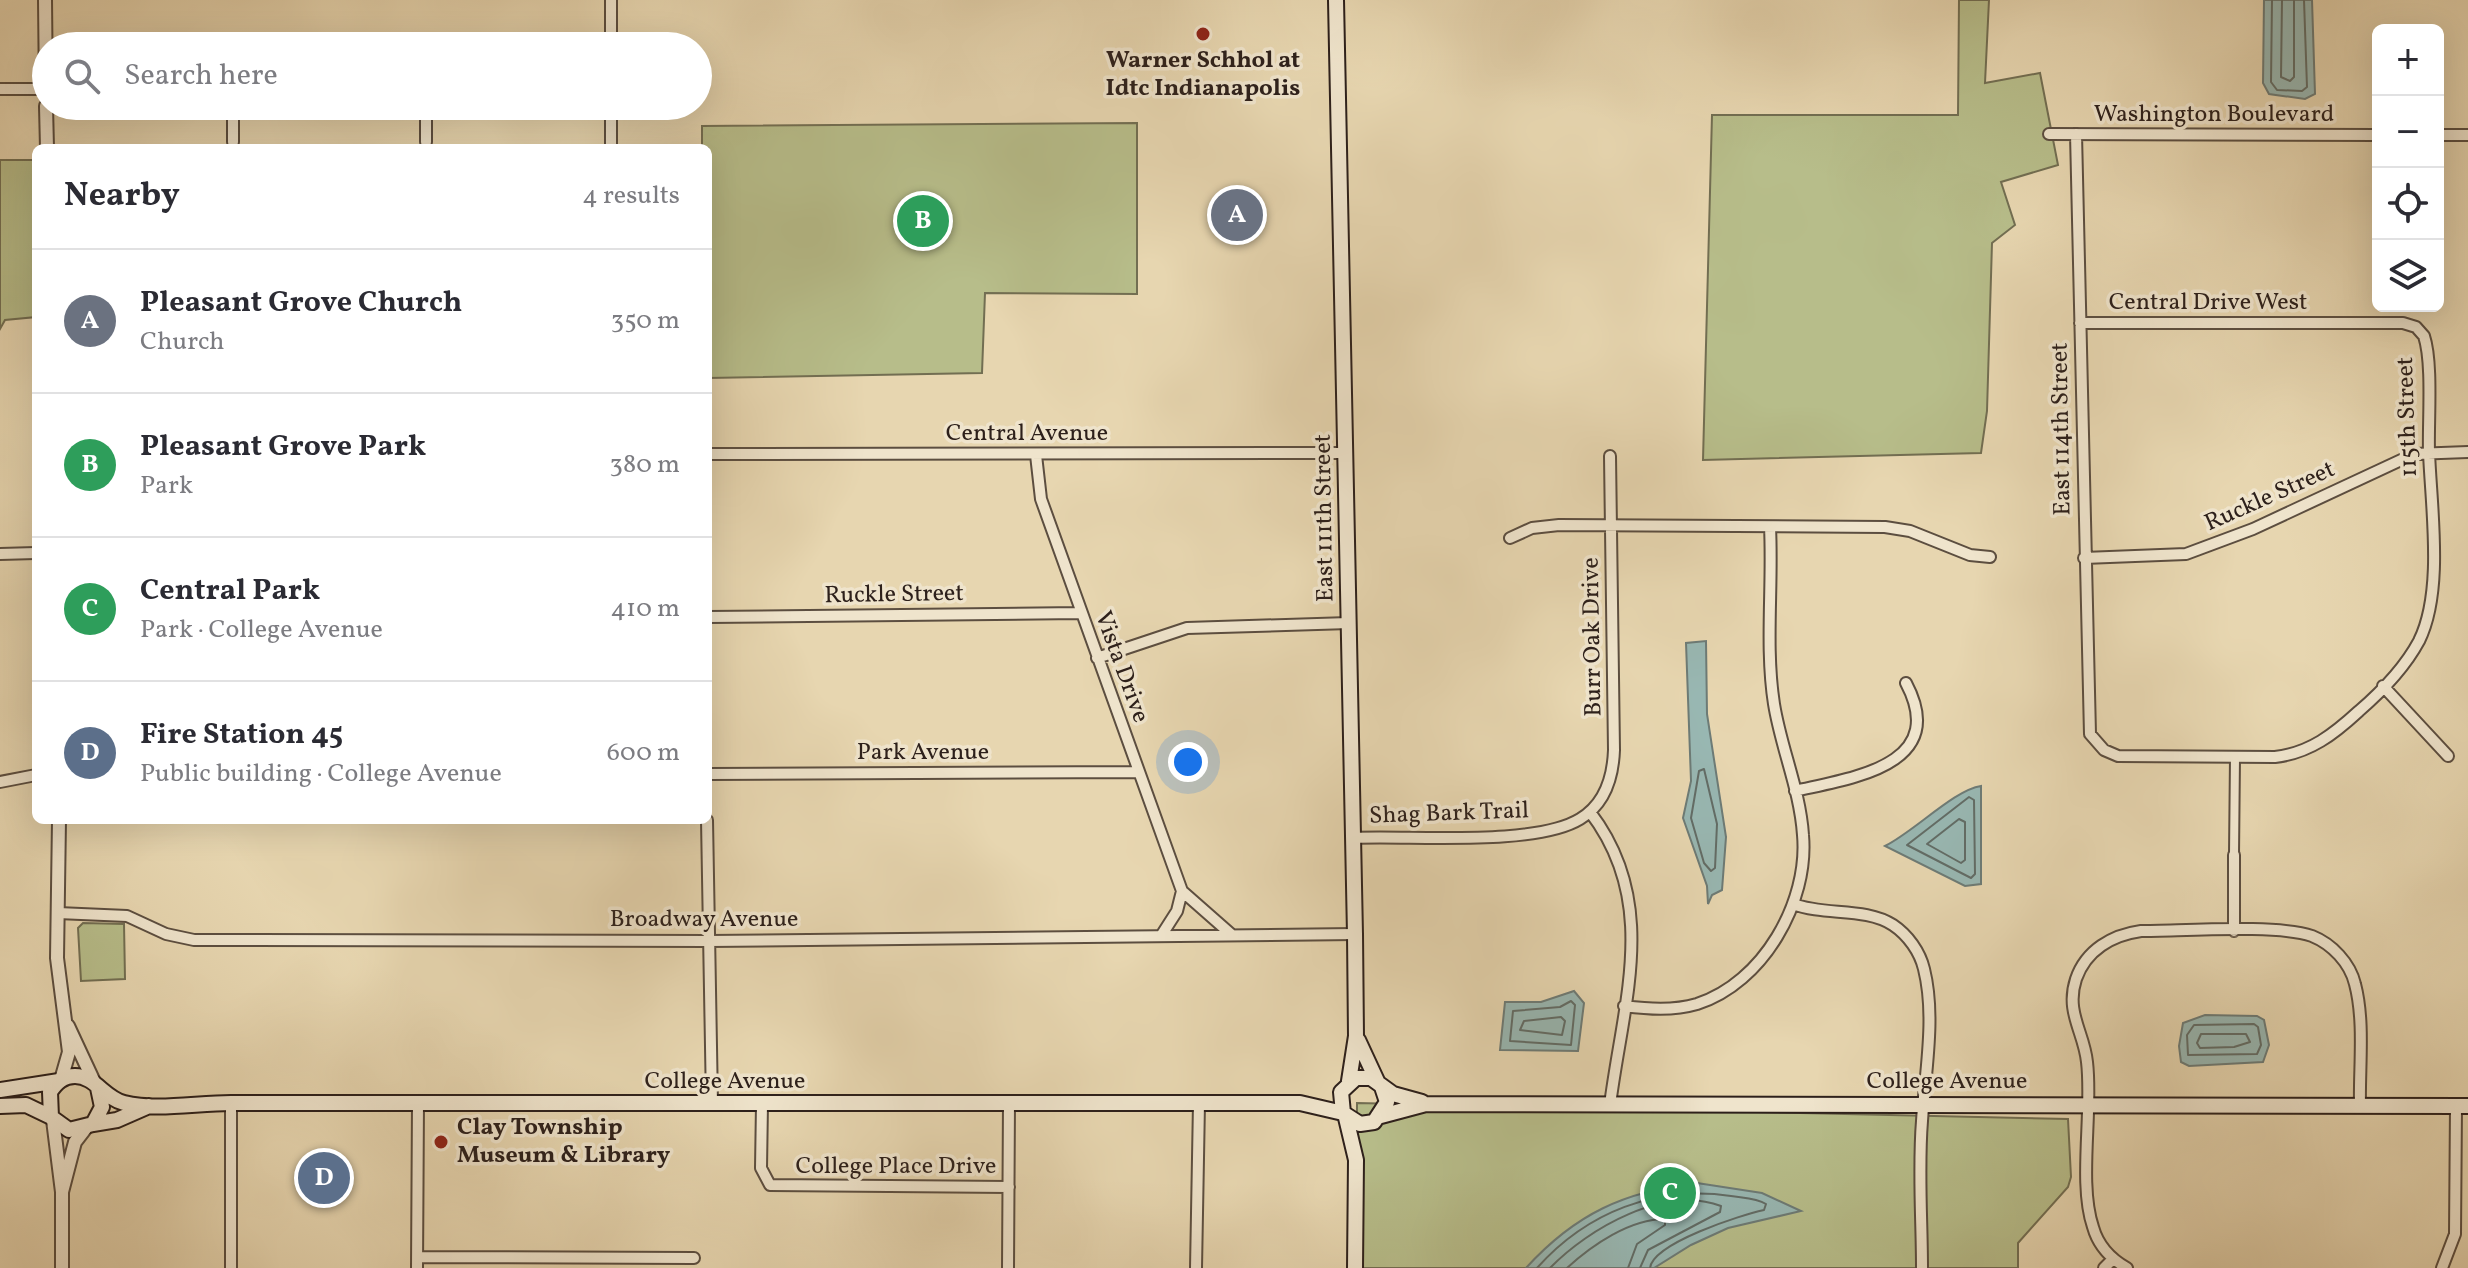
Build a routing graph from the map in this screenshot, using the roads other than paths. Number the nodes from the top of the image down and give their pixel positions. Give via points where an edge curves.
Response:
1 (45, 0) edge
2 (611, 0) edge
3 (1336, 0) edge
4 (45, 32) edge
5 (611, 32) edge
6 (0, 89) edge
7 (32, 90) edge
8 (46, 120) edge
9 (233, 120) edge
10 (426, 120) edge
11 (611, 120) edge
12 (2049, 134) dead end
13 (2076, 134) junction
14 (2372, 135) edge
15 (2444, 135) edge
16 (2468, 135) edge
17 (233, 142) dead end
18 (426, 142) dead end
19 (47, 144) edge
20 (611, 144) edge
21 (2080, 323) junction
22 (2336, 323) joint
23 (2429, 452) junction
24 (2468, 452) edge
25 (1346, 453) junction
26 (712, 454) edge
27 (1036, 455) junction
28 (1610, 456) dead end
29 (1611, 526) junction
30 (1770, 527) junction
31 (1510, 538) dead end
32 (32, 553) edge
33 (0, 554) edge
34 (1990, 557) dead end
35 (2084, 558) junction
36 (1080, 613) junction
37 (712, 617) edge
38 (1349, 623) junction
39 (1097, 658) junction
40 (1906, 683) dead end
41 (2383, 686) junction
42 (2087, 724) joint
43 (2448, 756) dead end
44 (2235, 757) junction
45 (1138, 772) junction
46 (712, 774) edge
47 (32, 776) edge
48 (0, 782) edge
49 (1795, 791) junction
50 (1590, 812) junction
51 (59, 824) edge
52 (707, 824) edge
53 (1353, 838) junction
54 (2234, 855) joint
55 (1182, 891) junction
56 (1793, 904) junction
57 (58, 913) junction
58 (2234, 931) junction
59 (1355, 934) junction
60 (1232, 935) junction
61 (1161, 936) junction
62 (709, 941) junction
63 (1624, 1006) junction
64 (68, 1026) junction
65 (1356, 1036) junction
66 (60, 1080) junction
67 (1347, 1083) junction
68 (1380, 1084) junction
69 (96, 1086) junction
70 (0, 1090) edge
71 (1009, 1102) junction
72 (231, 1103) junction
73 (418, 1103) junction
74 (712, 1103) junction
75 (1199, 1103) junction
76 (1300, 1103) junction
77 (762, 1104) junction
78 (1426, 1104) junction
79 (1924, 1104) junction
80 (1610, 1105) junction
81 (2089, 1105) junction
82 (0, 1106) edge
83 (149, 1106) junction
84 (2360, 1106) junction
85 (2462, 1106) edge
86 (1344, 1115) junction
87 (52, 1118) junction
88 (1377, 1119) junction
89 (89, 1126) junction
90 (1356, 1160) junction
91 (1009, 1187) junction
92 (62, 1192) junction
93 (694, 1258) dead end
94 (2113, 1259) junction
95 (418, 1262) edge
96 (62, 1268) edge
97 (231, 1268) edge
98 (1008, 1268) edge
99 (1196, 1268) edge
100 (1355, 1268) edge
101 (1922, 1268) edge
102 (2104, 1268) edge
103 (2127, 1268) edge
104 (2442, 1268) edge

1 - 4 street
2 - 5 street
3 - 25 main road, East 111th Street
6 - 7 street
8 - 19 street
9 - 17 street
10 - 18 street
11 - 20 street
12 - 13 street, Washington Boulevard
13 - 14 street, Washington Boulevard
13 - 21 street, East 114th Street
15 - 16 street
21 - 22 street, Central Drive West
21 - 35 street, East 114th Street
22 - 23 street, 115th Street via 2403,323 2424,336
23 - 24 street, Ruckle Street
23 - 35 street, Ruckle Street via 2393,463 2208,548 2173,556
23 - 41 street, 115th Street via 2431,589 2419,640
25 - 27 street, Central Avenue
25 - 38 main road, East 111th Street
26 - 27 street, Central Avenue
27 - 36 street, Vista Drive via 1038,491
28 - 29 street, Burr Oak Drive
29 - 30 street
29 - 31 street via 1543,526
29 - 50 street, Burr Oak Drive via 1614,765 1604,794
30 - 34 street via 1901,529 1970,555
30 - 49 street via 1773,687
32 - 33 street
35 - 42 street, East 114th Street
36 - 37 street, Ruckle Street
36 - 39 street, Vista Drive
38 - 39 street via 1187,628
38 - 53 main road, East 111th Street
39 - 45 street, Vista Drive
40 - 49 street via 1917,721 1899,756 1873,773
41 - 43 street
41 - 44 street, 115th Street via 2336,732 2307,750
42 - 44 street, 115th Street via 2095,742 2118,756
44 - 54 street
45 - 46 street, Park Avenue
45 - 55 street, Vista Drive
47 - 48 street
49 - 56 street via 1804,847
50 - 53 street, Shag Bark Trail via 1546,830 1431,840
50 - 63 street via 1623,872 1632,907
51 - 57 street
52 - 62 street
53 - 59 main road, East 111th Street
54 - 58 street
55 - 60 street, Vista Drive
55 - 61 street
56 - 63 street via 1753,966 1721,993 1683,1007
56 - 79 street via 1876,917 1913,944 1927,982
57 - 62 street, Broadway Avenue via 127,916 194,940
57 - 64 street via 58,972
58 - 81 street via 2131,933 2094,952 2077,978 2072,1003 2087,1060
58 - 84 street via 2312,936 2344,962 2358,1005
59 - 60 street, Broadway Avenue
59 - 65 main road, East 111th Street
60 - 61 street, Broadway Avenue
61 - 62 street, Broadway Avenue
62 - 74 street
63 - 80 street
64 - 66 street via 68,1058
64 - 69 street
65 - 67 main road, East 111th Street
65 - 68 main road, East 111th Street
66 - 69 main road via 79,1076
66 - 70 main road
66 - 87 main road via 48,1097
67 - 68 main road via 1363,1077
67 - 76 main road, College Avenue
67 - 86 main road via 1339,1099
68 - 78 main road, College Avenue
68 - 88 main road via 1387,1102
69 - 83 main road, College Avenue via 124,1103
69 - 89 main road via 102,1107
71 - 75 main road, College Avenue
71 - 77 main road, College Avenue
71 - 91 street
72 - 73 main road, College Avenue
72 - 83 main road, College Avenue
72 - 97 street
73 - 74 main road, College Avenue
73 - 95 street
74 - 77 main road, College Avenue
75 - 76 main road, College Avenue
75 - 99 street
76 - 86 main road, College Avenue
77 - 91 street, College Place Drive via 761,1168 770,1185
78 - 80 main road, College Avenue
78 - 88 main road, College Avenue
79 - 80 main road, College Avenue
79 - 81 main road, College Avenue
79 - 101 street
81 - 84 main road, College Avenue
81 - 94 street via 2088,1208 2094,1231
82 - 87 main road via 26,1105
83 - 89 main road, College Avenue
84 - 85 main road, College Avenue
85 - 104 street via 2455,1234
86 - 88 main road via 1360,1124
86 - 90 main road
87 - 89 main road via 69,1130
87 - 92 street
88 - 90 main road
89 - 92 street via 72,1148
90 - 100 main road
91 - 98 street
92 - 96 street
93 - 95 street
94 - 102 street
94 - 103 street

